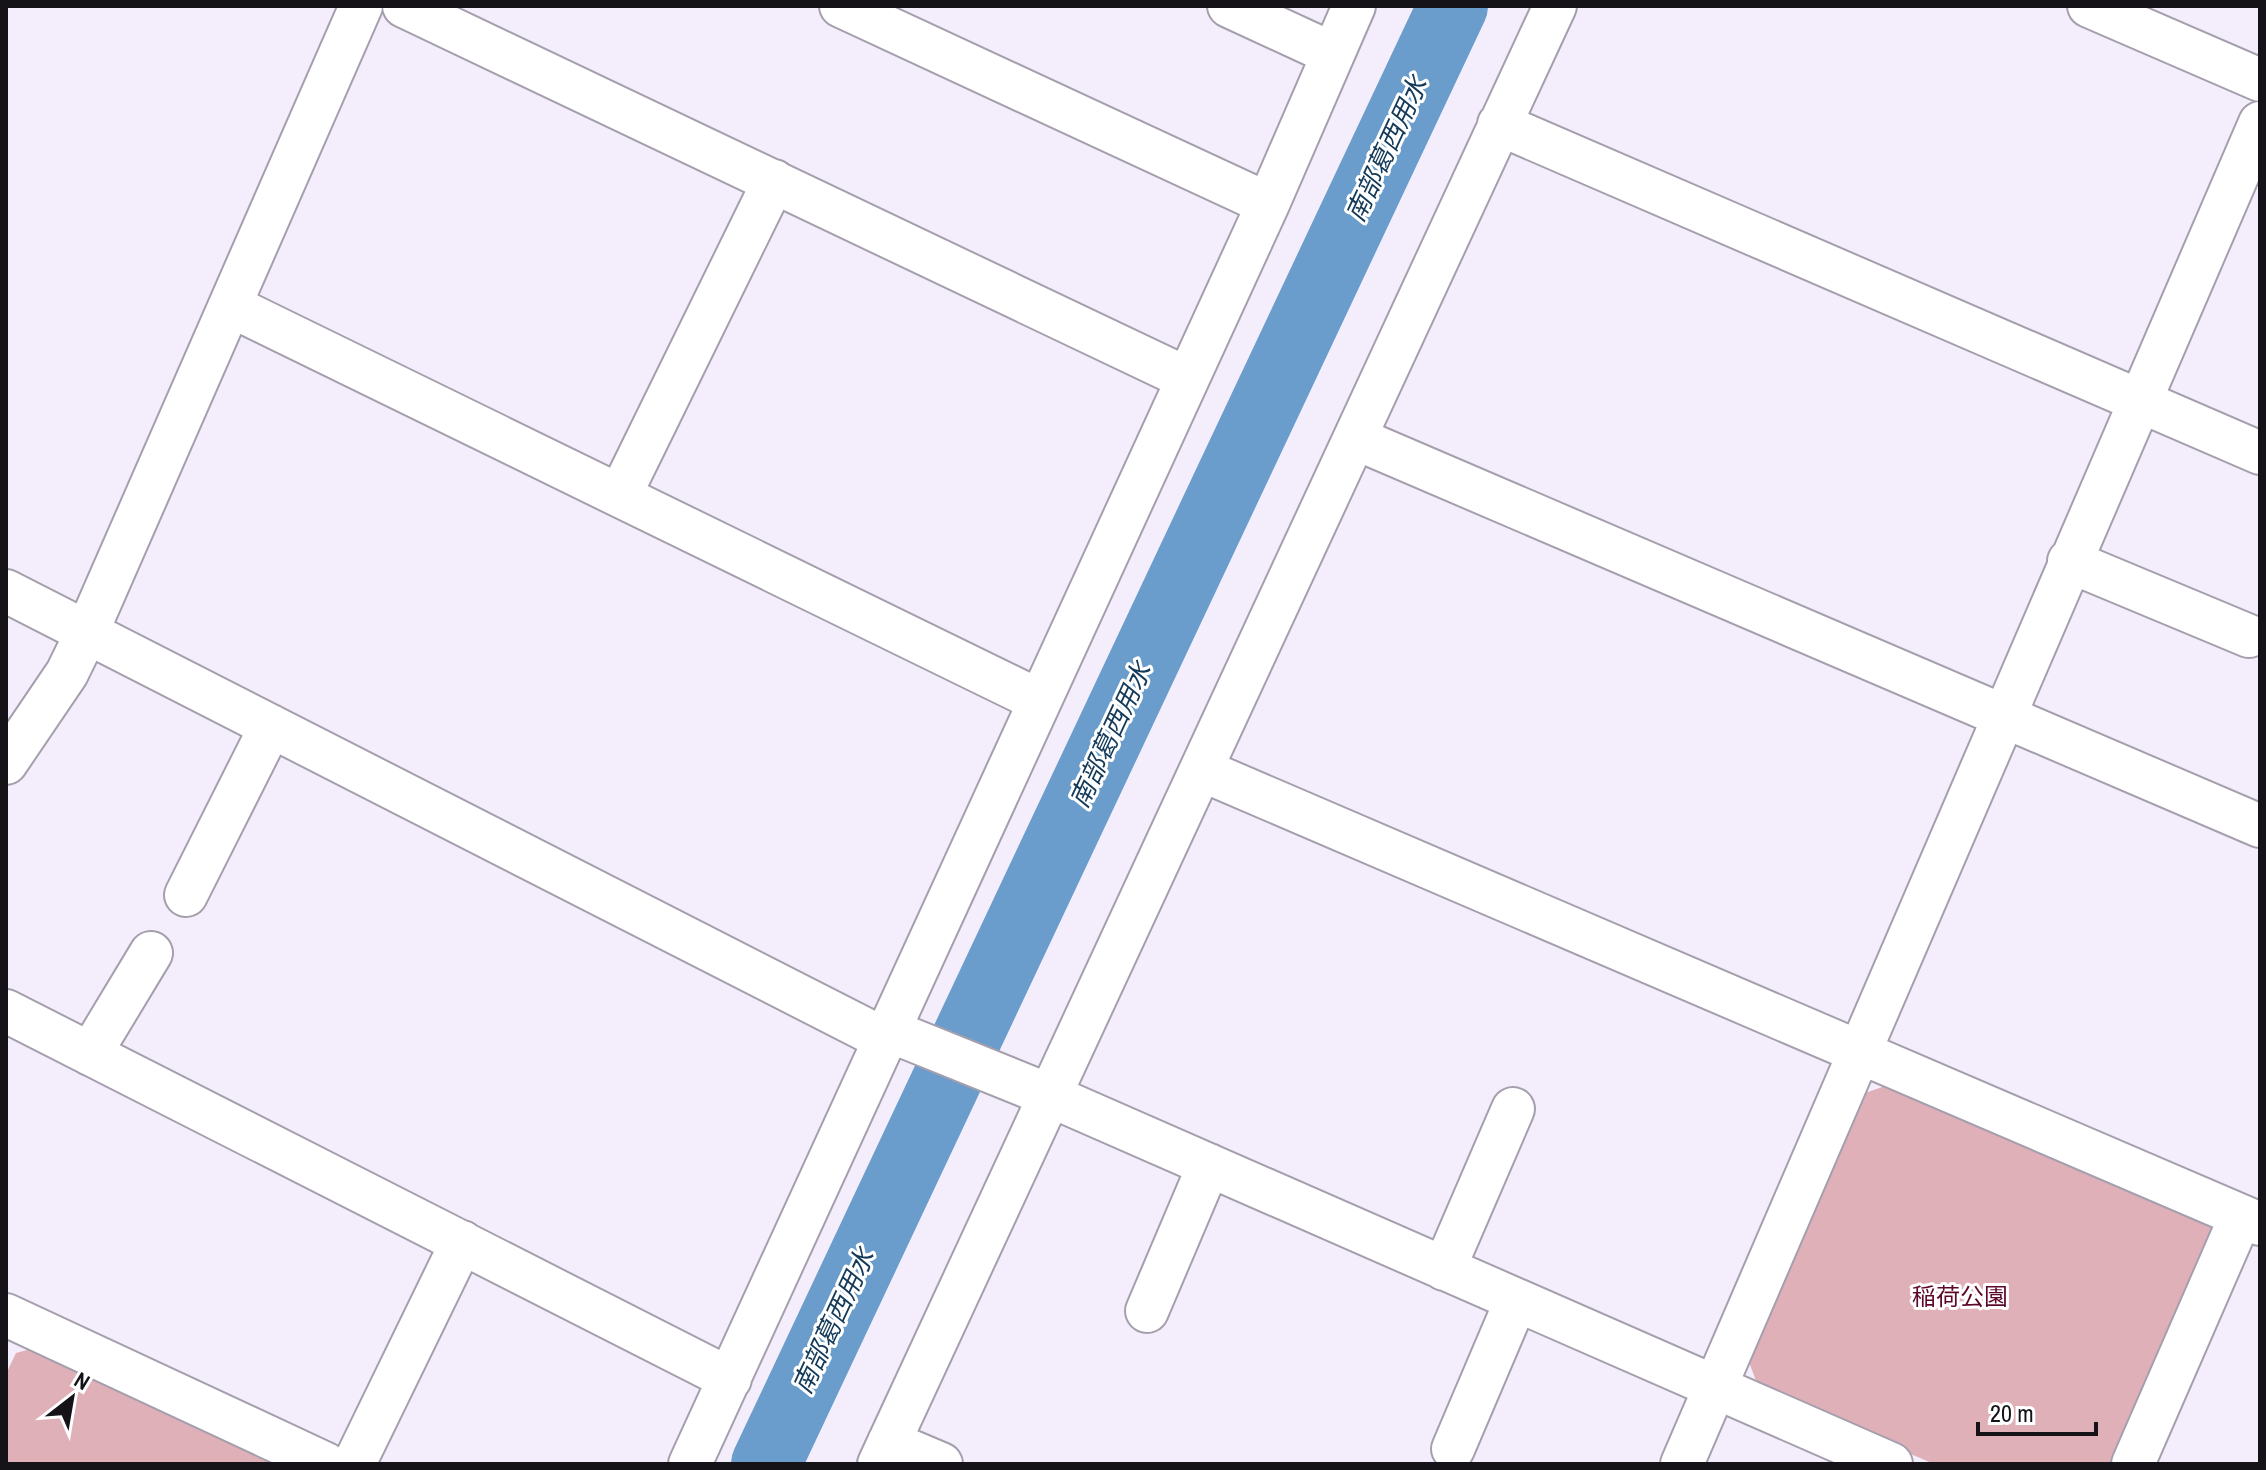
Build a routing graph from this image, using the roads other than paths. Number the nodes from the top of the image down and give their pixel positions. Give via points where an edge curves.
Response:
1 (361, 6) edge
2 (404, 6) edge
3 (841, 6) edge
4 (1229, 6) edge
5 (1354, 6) edge
6 (1555, 6) edge
7 (2089, 6) edge
8 (1333, 54) junction
9 (2260, 80) edge
10 (2260, 123) edge
11 (1499, 124) junction
12 (774, 181) junction
13 (1268, 204) junction
14 (231, 306) junction
15 (1186, 378) junction
16 (2137, 401) junction
17 (1355, 438) junction
18 (2260, 453) edge
19 (620, 495) junction
20 (2069, 561) junction
21 (6, 591) edge
22 (87, 632) junction
23 (2249, 636) dead end
24 (1040, 701) junction
25 (2004, 716) junction
26 (271, 726) junction
27 (6, 763) edge
28 (1202, 770) junction
29 (2260, 826) edge
30 (186, 895) dead end
31 (151, 953) dead end
32 (6, 1011) edge
33 (888, 1036) junction
34 (1861, 1051) junction
35 (90, 1054) junction
36 (1051, 1096) junction
37 (1513, 1109) dead end
38 (1209, 1165) junction
39 (2250, 1220) edge
40 (462, 1242) junction
41 (1444, 1269) junction
42 (1516, 1301) junction
43 (1147, 1311) dead end
44 (9, 1325) edge
45 (730, 1379) junction
46 (1715, 1388) junction
47 (1453, 1449) dead end
48 (884, 1453) edge
49 (326, 1464) edge
50 (354, 1464) edge
51 (690, 1464) edge
52 (941, 1464) edge
53 (1682, 1464) edge
54 (1891, 1464) edge
55 (2133, 1464) edge

1 - 14 street
2 - 12 street
3 - 13 street
4 - 8 street
5 - 8 street
6 - 11 street
7 - 9 street
8 - 13 street
10 - 16 street
11 - 16 street
11 - 17 street
12 - 15 street
12 - 19 street
13 - 15 street
14 - 19 street
14 - 22 street
15 - 24 street
16 - 18 street
16 - 20 street
17 - 25 street
17 - 28 street
19 - 24 street
20 - 23 street
20 - 25 street
21 - 22 street
22 - 26 street
22 - 27 street via 67,673
24 - 33 street
25 - 29 street
25 - 34 street
26 - 30 street
26 - 33 street
28 - 34 street
28 - 36 street
31 - 35 street
32 - 35 street
33 - 36 street
33 - 45 street
34 - 39 street
34 - 46 street
35 - 40 street
36 - 38 street
36 - 48 street
37 - 41 street
38 - 41 street
38 - 43 street
39 - 55 street
40 - 45 street
40 - 50 street
41 - 42 street
42 - 46 street
42 - 47 street
44 - 49 street
45 - 51 street
46 - 53 street
46 - 54 street
48 - 52 street

